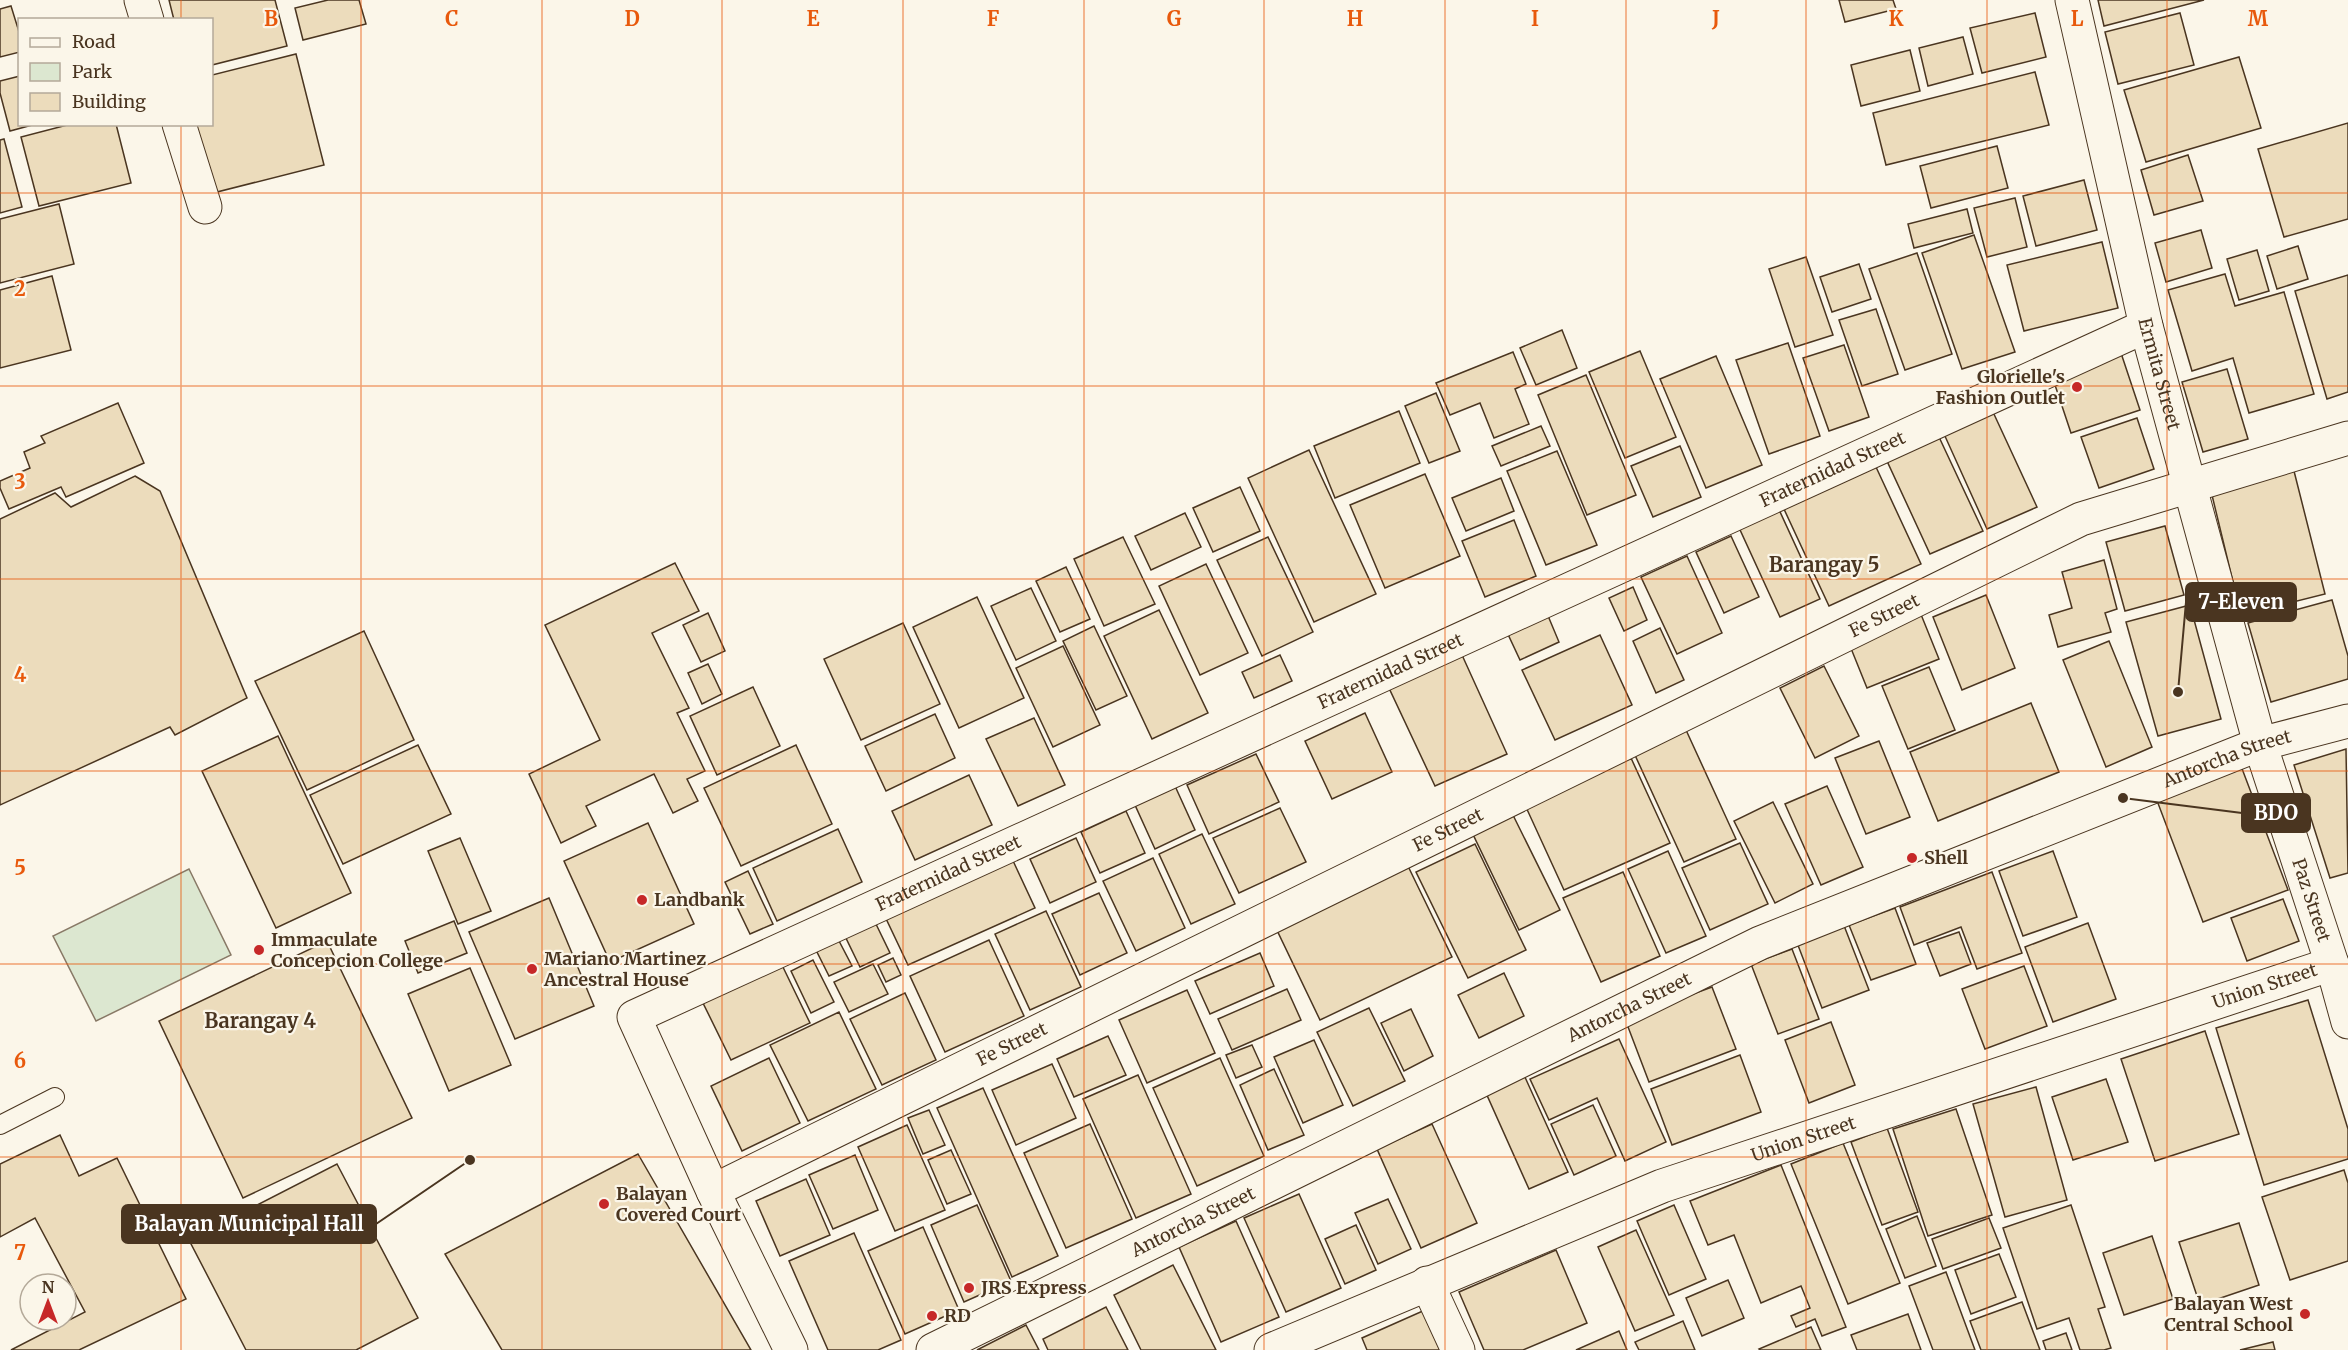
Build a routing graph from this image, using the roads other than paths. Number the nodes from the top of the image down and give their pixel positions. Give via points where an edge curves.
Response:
1 (141, 0) edge
2 (2072, 0) edge
3 (146, 18) edge
4 (180, 126) edge
5 (205, 207) dead end
6 (2146, 326) junction
7 (2348, 438) edge
8 (2190, 485) junction
9 (2348, 721) edge
10 (2260, 744) junction
11 (2340, 962) edge
12 (2348, 1022) edge
13 (55, 1097) dead end
14 (0, 1125) edge
15 (713, 1191) junction
16 (1427, 1284) junction
17 (791, 1350) edge
18 (933, 1350) edge
19 (1271, 1350) edge
20 (1458, 1350) edge

1 - 3 street
2 - 6 street, Ermita Street
4 - 5 street
6 - 8 street, Ermita Street
6 - 15 street, Fraternidad Street via 634,1017
7 - 8 street, Fe Street
8 - 10 street, Ermita Street
8 - 15 street, Fe Street via 2081,519
9 - 10 street, Antorcha Street
10 - 11 street, Paz Street
10 - 18 street, Antorcha Street via 1760,943
11 - 12 street, Paz Street
11 - 16 street, Union Street via 1662,1186
13 - 14 lane
15 - 17 street
16 - 19 street, Union Street
16 - 20 street

